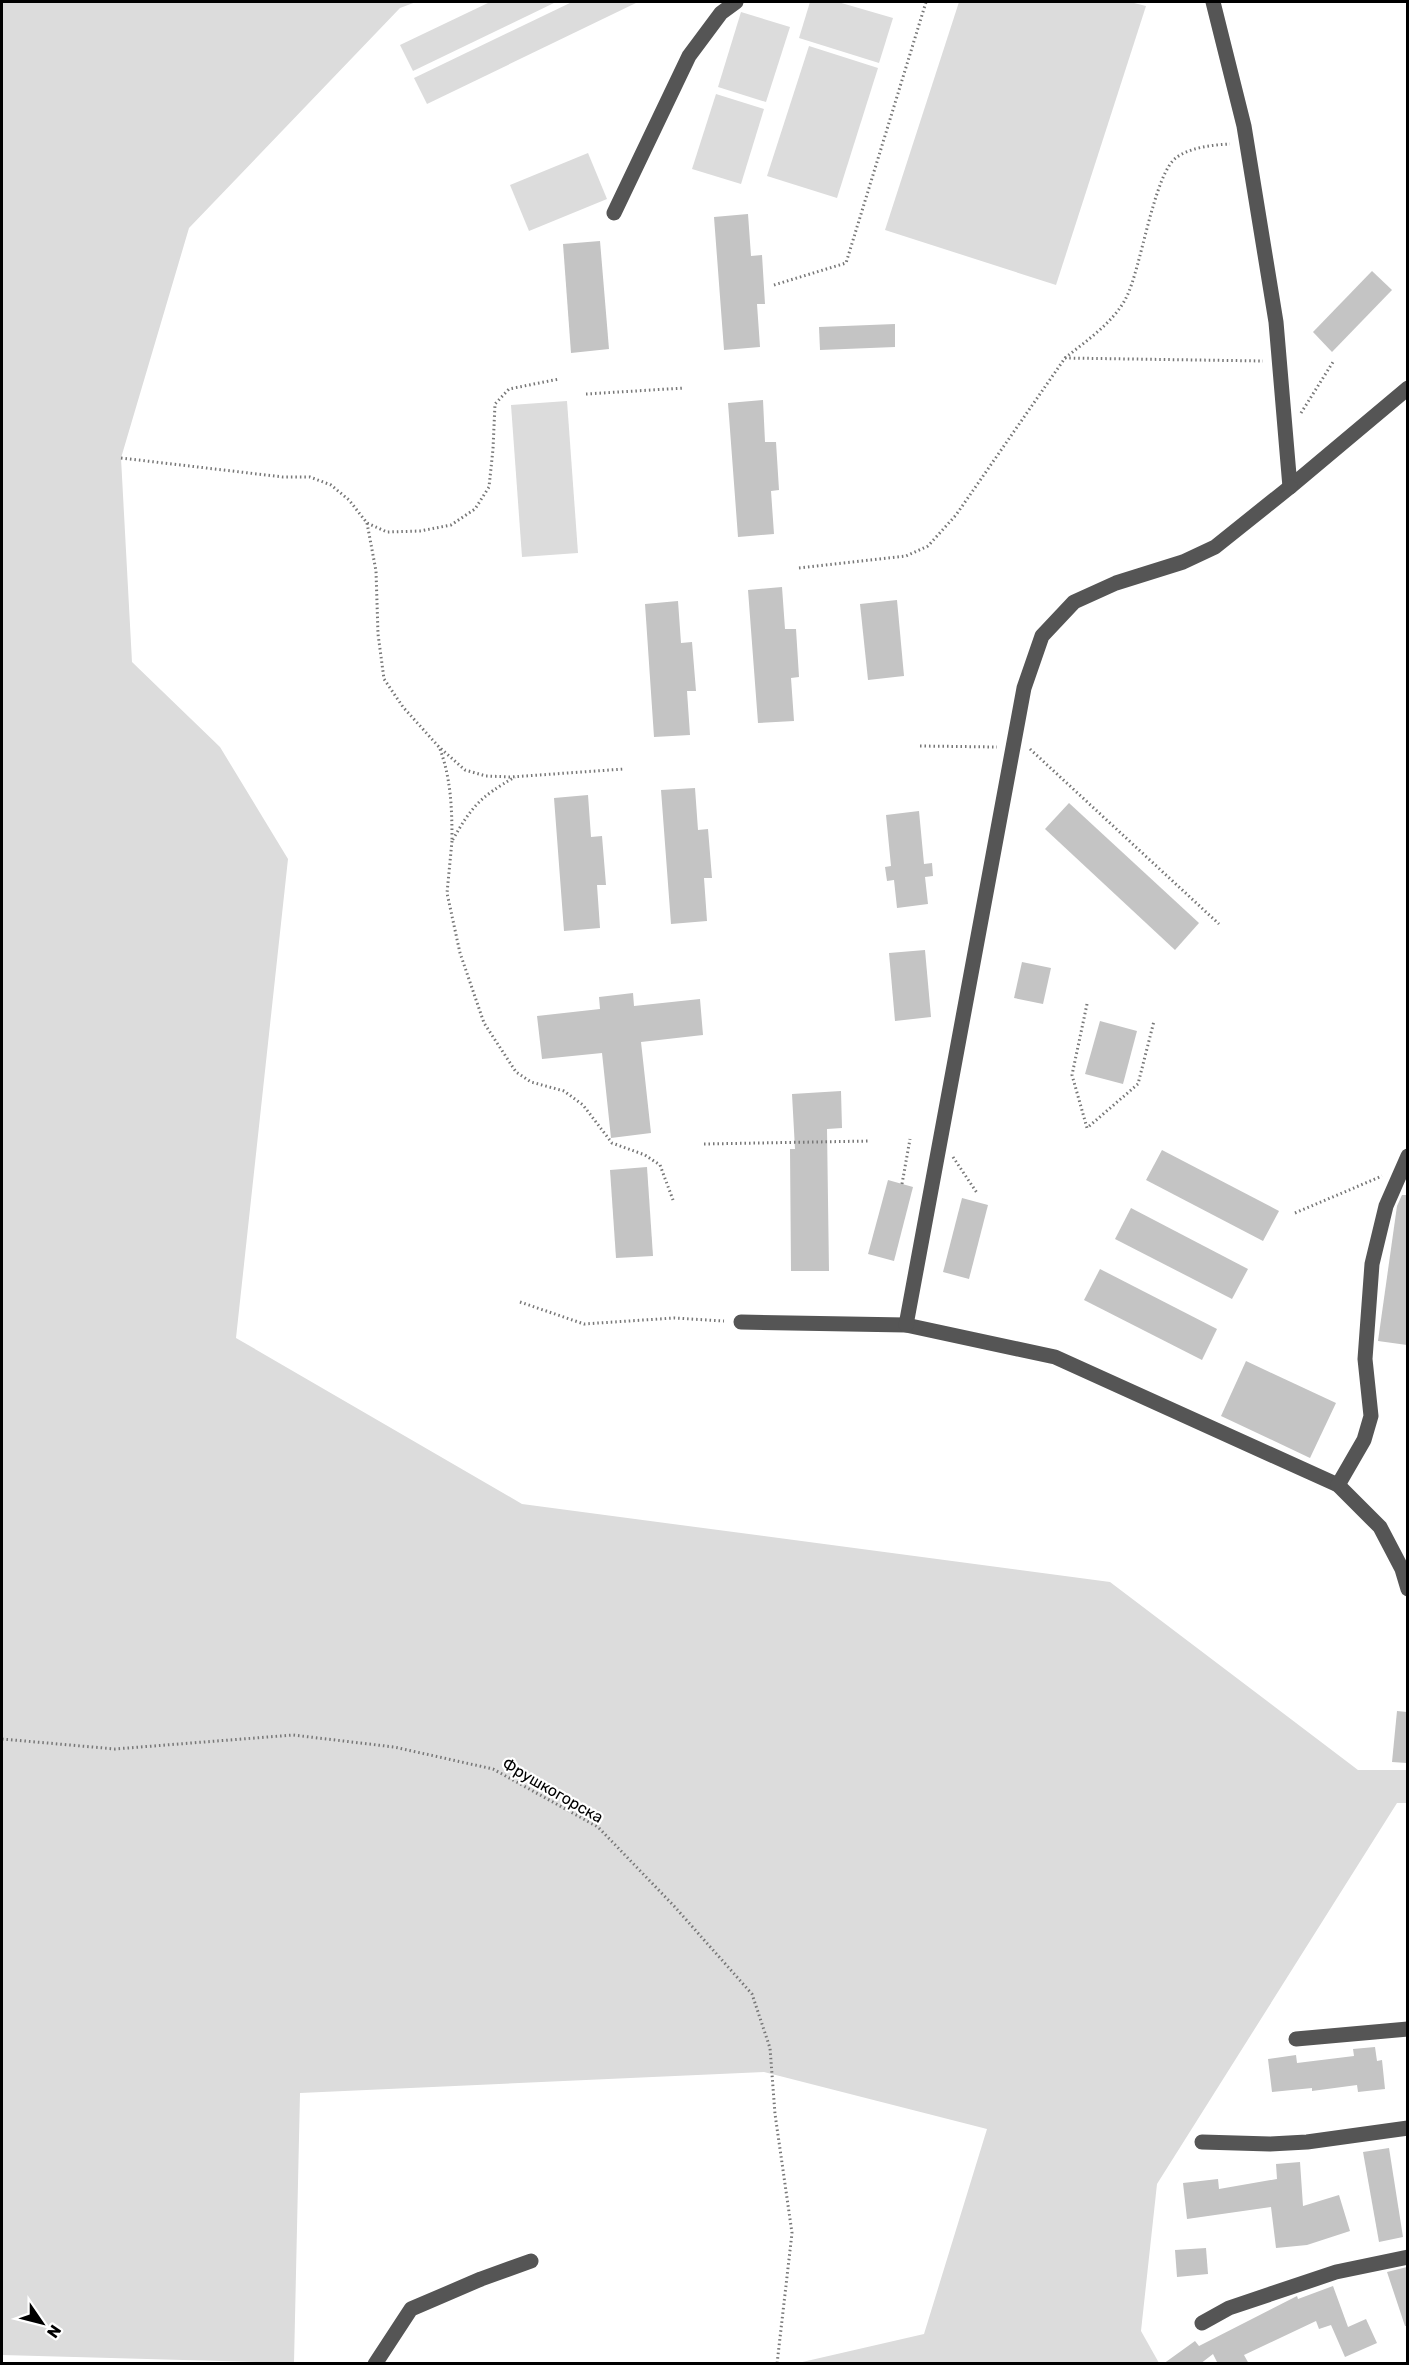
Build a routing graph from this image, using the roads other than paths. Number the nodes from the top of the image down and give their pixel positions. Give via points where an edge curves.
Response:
1 (736, 2) edge
2 (1213, 2) edge
3 (614, 213) dead end
4 (1407, 388) edge
5 (1290, 487) junction
6 (1405, 1161) edge
7 (741, 1322) road end
8 (906, 1326) junction
9 (1338, 1485) junction
10 (1407, 1589) edge
11 (1407, 2029) edge
12 (1296, 2039) dead end
13 (1407, 2128) edge
14 (1202, 2142) dead end
15 (1407, 2258) edge
16 (531, 2261) dead end
17 (1202, 2323) dead end
18 (375, 2364) edge

1 - 3 street via 721,13 689,56
2 - 5 street via 1246,142 1276,322
4 - 5 street
5 - 8 street via 1215,547 1074,602 1042,636 1024,688
6 - 9 street via 1386,1206 1372,1264 1365,1359 1371,1416 1364,1440
7 - 8 street
8 - 9 street via 1055,1356
9 - 10 street via 1380,1527 1402,1569
11 - 12 street
13 - 14 street via 1307,2142
15 - 17 street via 1336,2272 1229,2308
16 - 18 street via 411,2309

